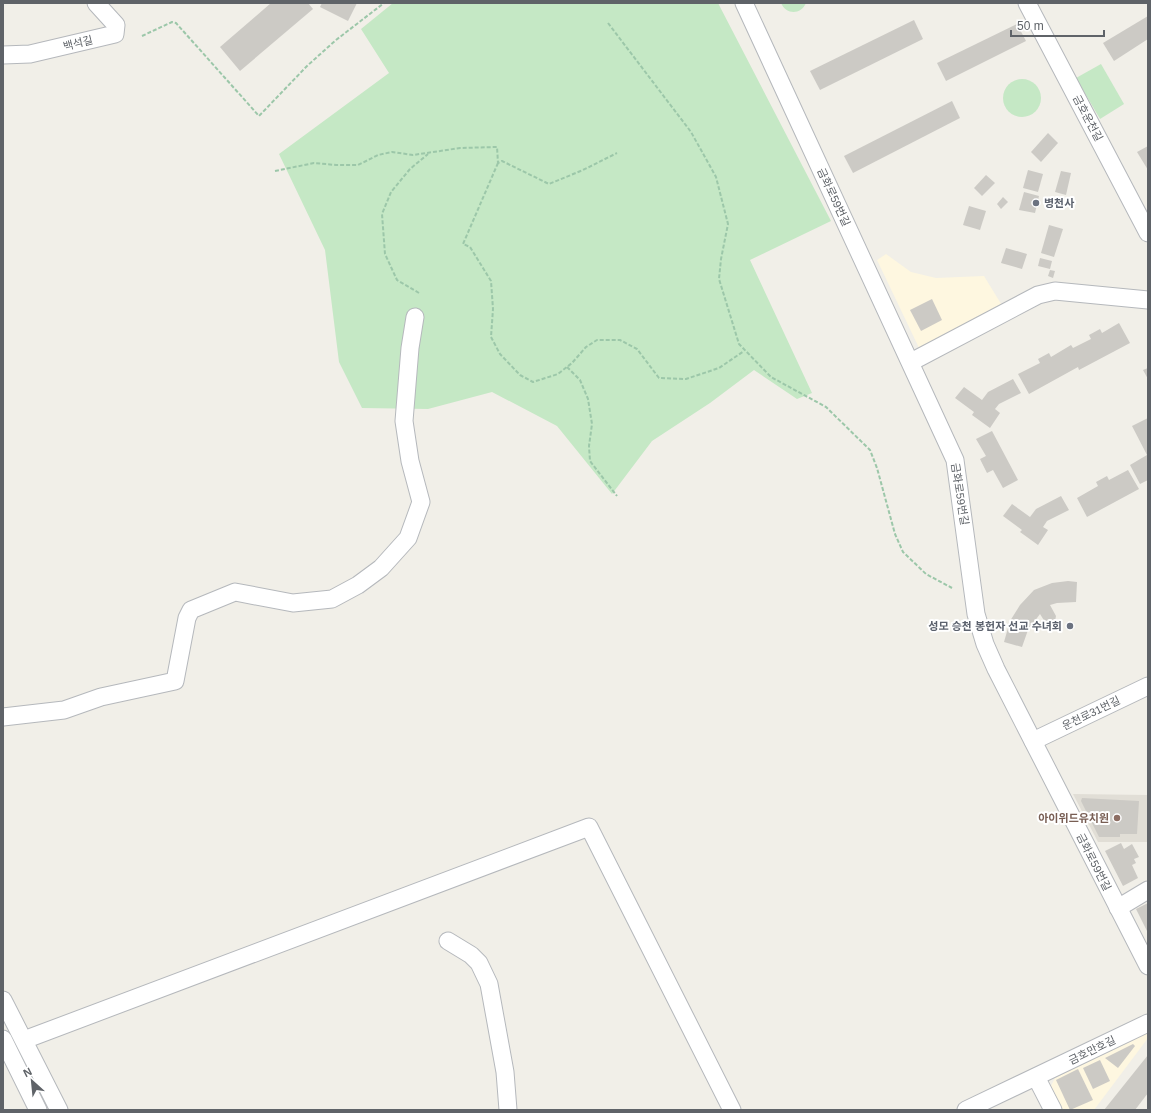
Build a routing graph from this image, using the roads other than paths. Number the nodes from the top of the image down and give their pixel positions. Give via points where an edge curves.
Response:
1 (96, 3) edge
2 (744, 3) edge
3 (1027, 3) edge
4 (3, 55) edge
5 (1143, 211) edge
6 (1148, 233) edge
7 (1148, 300) edge
8 (415, 317) dead end
9 (911, 362) junction
10 (1148, 686) edge
11 (3, 717) edge
12 (1033, 740) junction
13 (1148, 890) edge
14 (1118, 908) junction
15 (448, 941) dead end
16 (1148, 966) edge
17 (3, 1000) edge
18 (1148, 1023) edge
19 (3, 1039) edge
20 (24, 1040) junction
21 (1036, 1077) junction
22 (38, 1110) edge
23 (59, 1110) edge
24 (508, 1110) edge
25 (732, 1110) edge
26 (966, 1110) edge
27 (1053, 1110) edge

1 - 4 street, 백석길 via 116,25 115,34 30,54
2 - 9 street, 금화로59번길
3 - 5 street, 금호운천길
5 - 6 street, 금호운천길
7 - 9 street via 1055,291 1038,295
8 - 11 street via 404,421 410,461 421,502 408,538 381,568 358,585 332,599 293,603 235,592 192,610 186,618 175,681 101,697 64,710
9 - 12 street, 금화로59번길 via 955,460 976,614 996,669
10 - 12 street, 운천로31번길
12 - 14 street, 금화로59번길
13 - 14 street
14 - 16 street, 금화로59번길
15 - 24 street via 472,955 479,963 488,984 505,1072
17 - 20 street
18 - 21 street, 금호만호길
19 - 22 street
20 - 23 street
20 - 25 street via 589,827
21 - 26 street, 금호만호길
21 - 27 street

